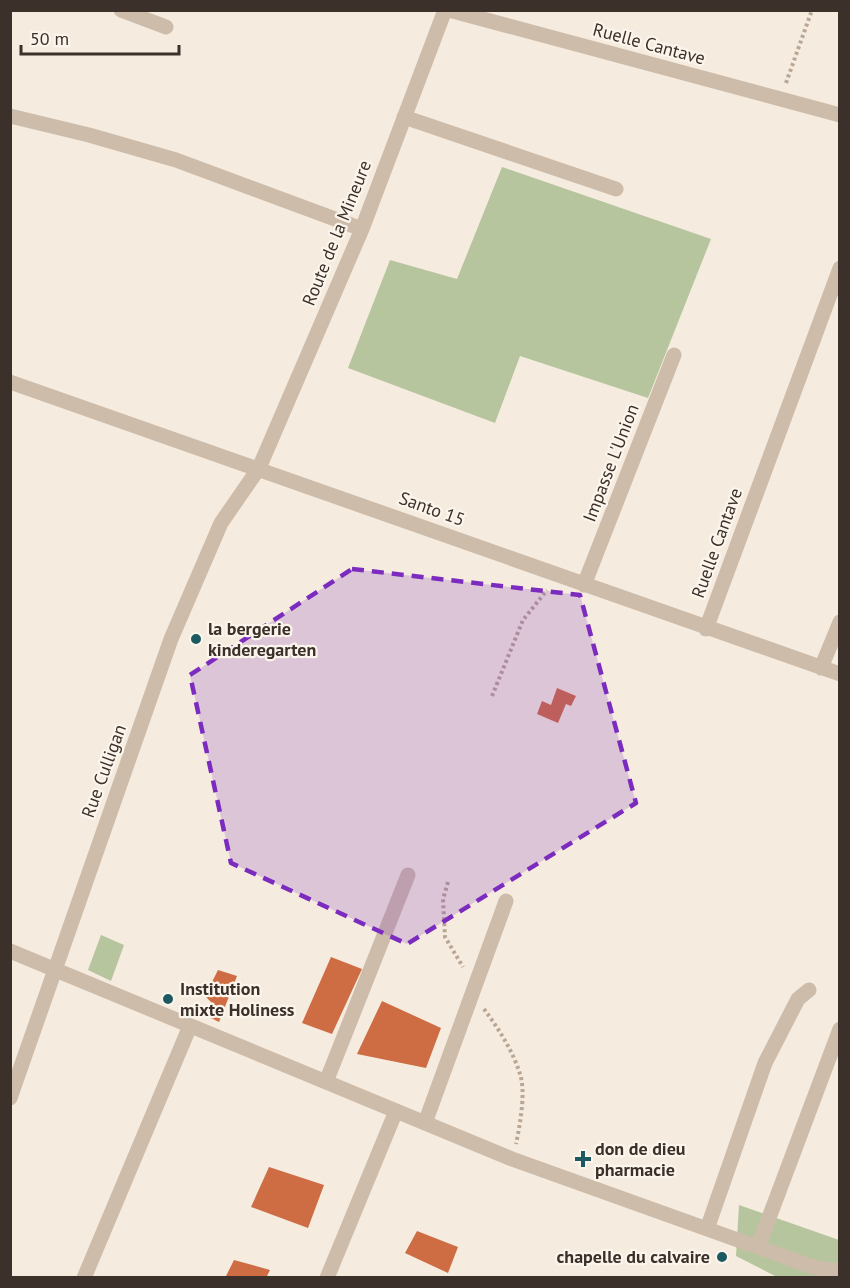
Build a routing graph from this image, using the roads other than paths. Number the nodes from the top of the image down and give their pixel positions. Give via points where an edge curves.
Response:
1 (121, 10) edge
2 (445, 10) edge
3 (450, 10) edge
4 (166, 27) dead end
5 (840, 115) edge
6 (10, 116) edge
7 (405, 117) junction
8 (616, 189) dead end
9 (362, 230) junction
10 (840, 268) edge
11 (674, 355) dead end
12 (10, 382) edge
13 (259, 468) junction
14 (584, 585) junction
15 (840, 622) edge
16 (706, 629) junction
17 (821, 668) junction
18 (840, 674) edge
19 (408, 875) dead end
20 (506, 901) dead end
21 (10, 951) edge
22 (54, 969) junction
23 (808, 990) dead end
24 (190, 1026) junction
25 (840, 1029) edge
26 (326, 1082) junction
27 (10, 1098) edge
28 (396, 1111) junction
29 (425, 1123) junction
30 (707, 1228) junction
31 (758, 1247) junction
32 (840, 1271) edge
33 (84, 1278) edge
34 (327, 1278) edge

1 - 4 street
2 - 7 street, Route de la Mineure
3 - 5 street, Ruelle Cantave
6 - 9 street via 176,160
7 - 8 street
7 - 9 street, Route de la Mineure
9 - 13 street, Route de la Mineure
10 - 16 street, Ruelle Cantave
11 - 14 street, Impasse L'Union
12 - 13 street, Santo 15
13 - 14 street, Santo 15
13 - 22 street, Rue Culligan via 221,523 171,639
14 - 16 street, Santo 15
15 - 17 street
16 - 17 street, Santo 15
17 - 18 street, Santo 15
19 - 26 street
20 - 29 street
21 - 22 street
22 - 24 street
22 - 27 street, Rue Culligan
23 - 30 street via 798,999 765,1063
24 - 26 street
24 - 33 street
25 - 31 street
26 - 28 street
28 - 29 street
28 - 34 street
29 - 30 street via 512,1159
30 - 31 street
31 - 32 street via 816,1268

